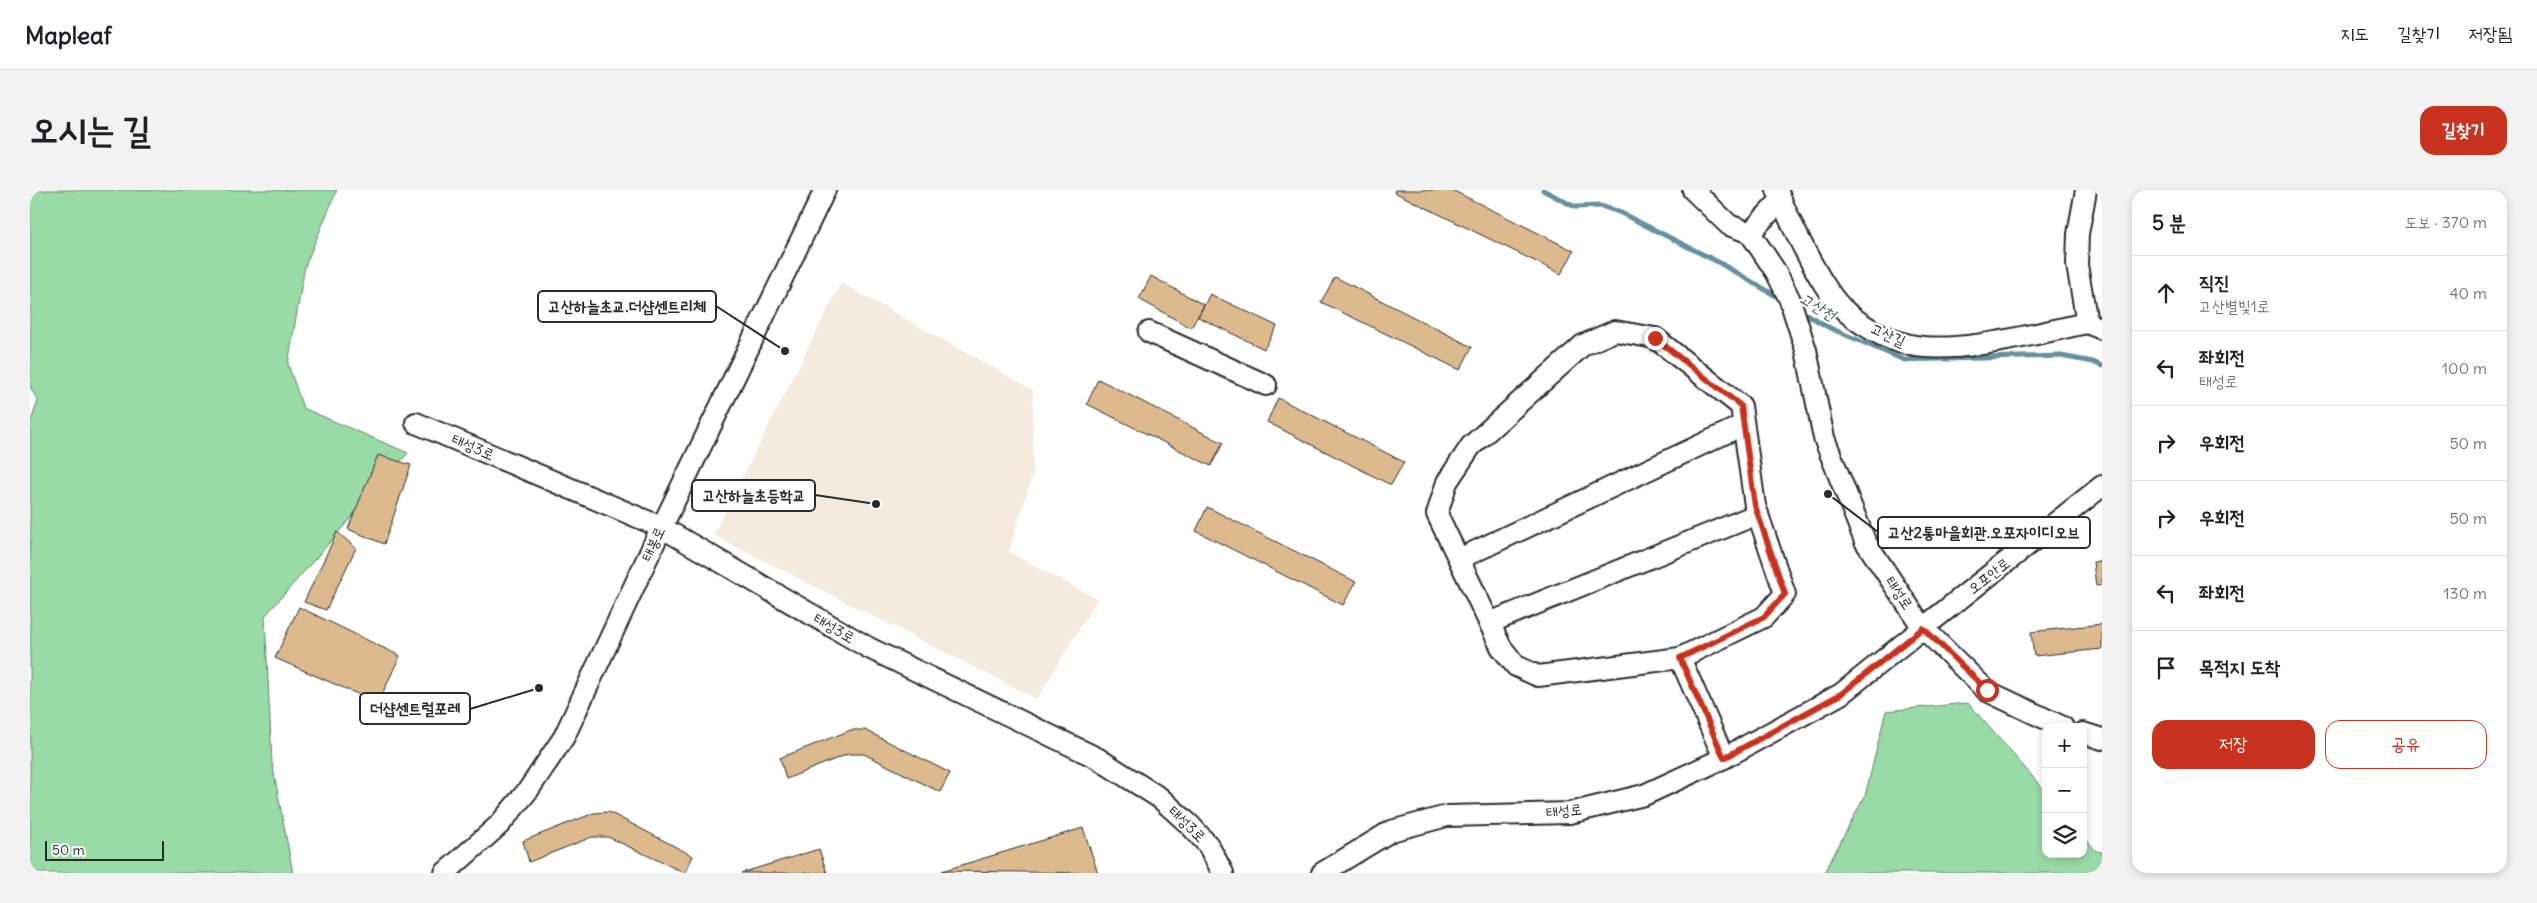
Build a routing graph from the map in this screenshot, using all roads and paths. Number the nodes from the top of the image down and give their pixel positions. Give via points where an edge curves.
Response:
1 (825, 190) edge
2 (1694, 190) edge
3 (2086, 190) edge
4 (1779, 195) edge
5 (1750, 233) junction
6 (2095, 326) edge
7 (1149, 332) dead end
8 (1266, 385) dead end
9 (416, 423) dead end
10 (1743, 425) junction
11 (2102, 486) edge
12 (1758, 514) junction
13 (661, 527) junction
14 (1459, 559) junction
15 (1490, 623) junction
16 (1923, 628) junction
17 (1680, 658) junction
18 (2055, 723) edge
19 (2087, 734) edge
20 (2102, 739) edge
21 (1724, 758) junction
22 (445, 873) edge
23 (1223, 873) edge
24 (1322, 873) edge

1 - 13 street, 태봉로
2 - 5 street via 1729,225
3 - 6 street via 2078,234 2077,265
4 - 5 street
4 - 6 street, 고산길 via 1826,287 1840,306 1856,319 1896,340 1910,345 1963,347
5 - 16 street, 태성로 via 1790,300 1806,350 1824,438 1864,541
7 - 8 street
9 - 13 street, 태성3로
10 - 12 street
10 - 14 street
10 - 14 street via 1741,406 1655,338 1615,331 1583,344 1471,446 1447,482 1437,514
11 - 16 street, 오포안로
12 - 15 street
12 - 17 street via 1785,594 1764,617
13 - 22 street, 태봉로 via 564,737 550,760 499,825
13 - 23 street, 태성3로 via 869,648 1097,758 1160,798 1190,825 1208,845
14 - 15 street
15 - 17 street via 1501,647 1516,666 1538,676
16 - 18 street via 1987,690
16 - 21 street, 태성로 via 1841,694
17 - 21 street
19 - 20 street
21 - 24 street, 태성로 via 1644,795 1570,813 1447,816 1391,830

